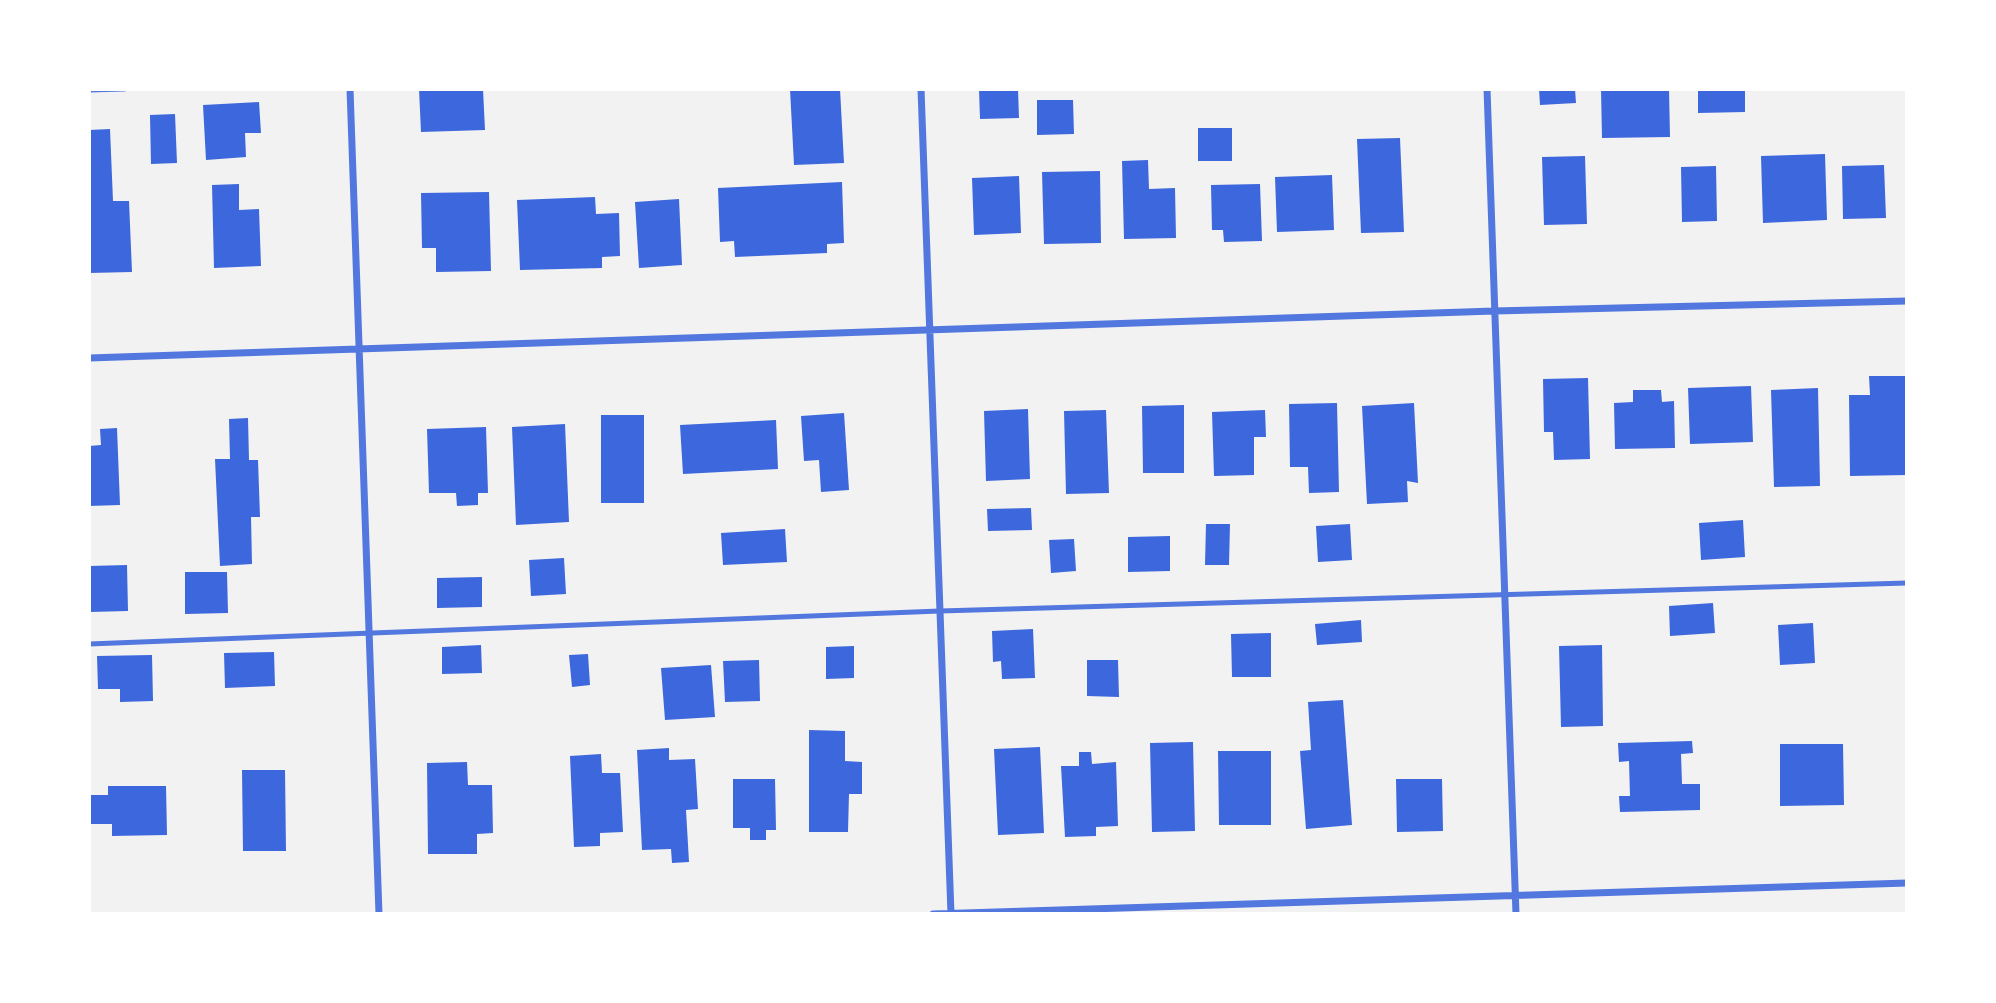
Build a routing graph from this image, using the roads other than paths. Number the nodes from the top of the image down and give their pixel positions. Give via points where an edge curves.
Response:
1 (124, 89) edge
2 (350, 89) edge
3 (921, 89) edge
4 (1487, 89) edge
5 (89, 90) edge
6 (1907, 301) edge
7 (1494, 311) junction
8 (930, 329) junction
9 (359, 349) junction
10 (89, 358) edge
11 (1907, 583) edge
12 (1504, 594) junction
13 (940, 611) junction
14 (369, 633) junction
15 (89, 644) edge
16 (1907, 883) edge
17 (1515, 897) junction
18 (379, 914) edge
19 (933, 914) edge
20 (951, 914) edge
21 (1516, 914) edge

1 - 5 lane
2 - 9 street
3 - 8 street
4 - 7 street
6 - 7 street
7 - 8 street
7 - 12 street
8 - 9 street
8 - 13 street
9 - 10 street
9 - 14 street
11 - 12 lane
12 - 13 lane
12 - 17 street
13 - 14 lane
13 - 20 street
14 - 15 lane
14 - 18 street
16 - 17 street
17 - 20 street
17 - 21 street
19 - 20 street

